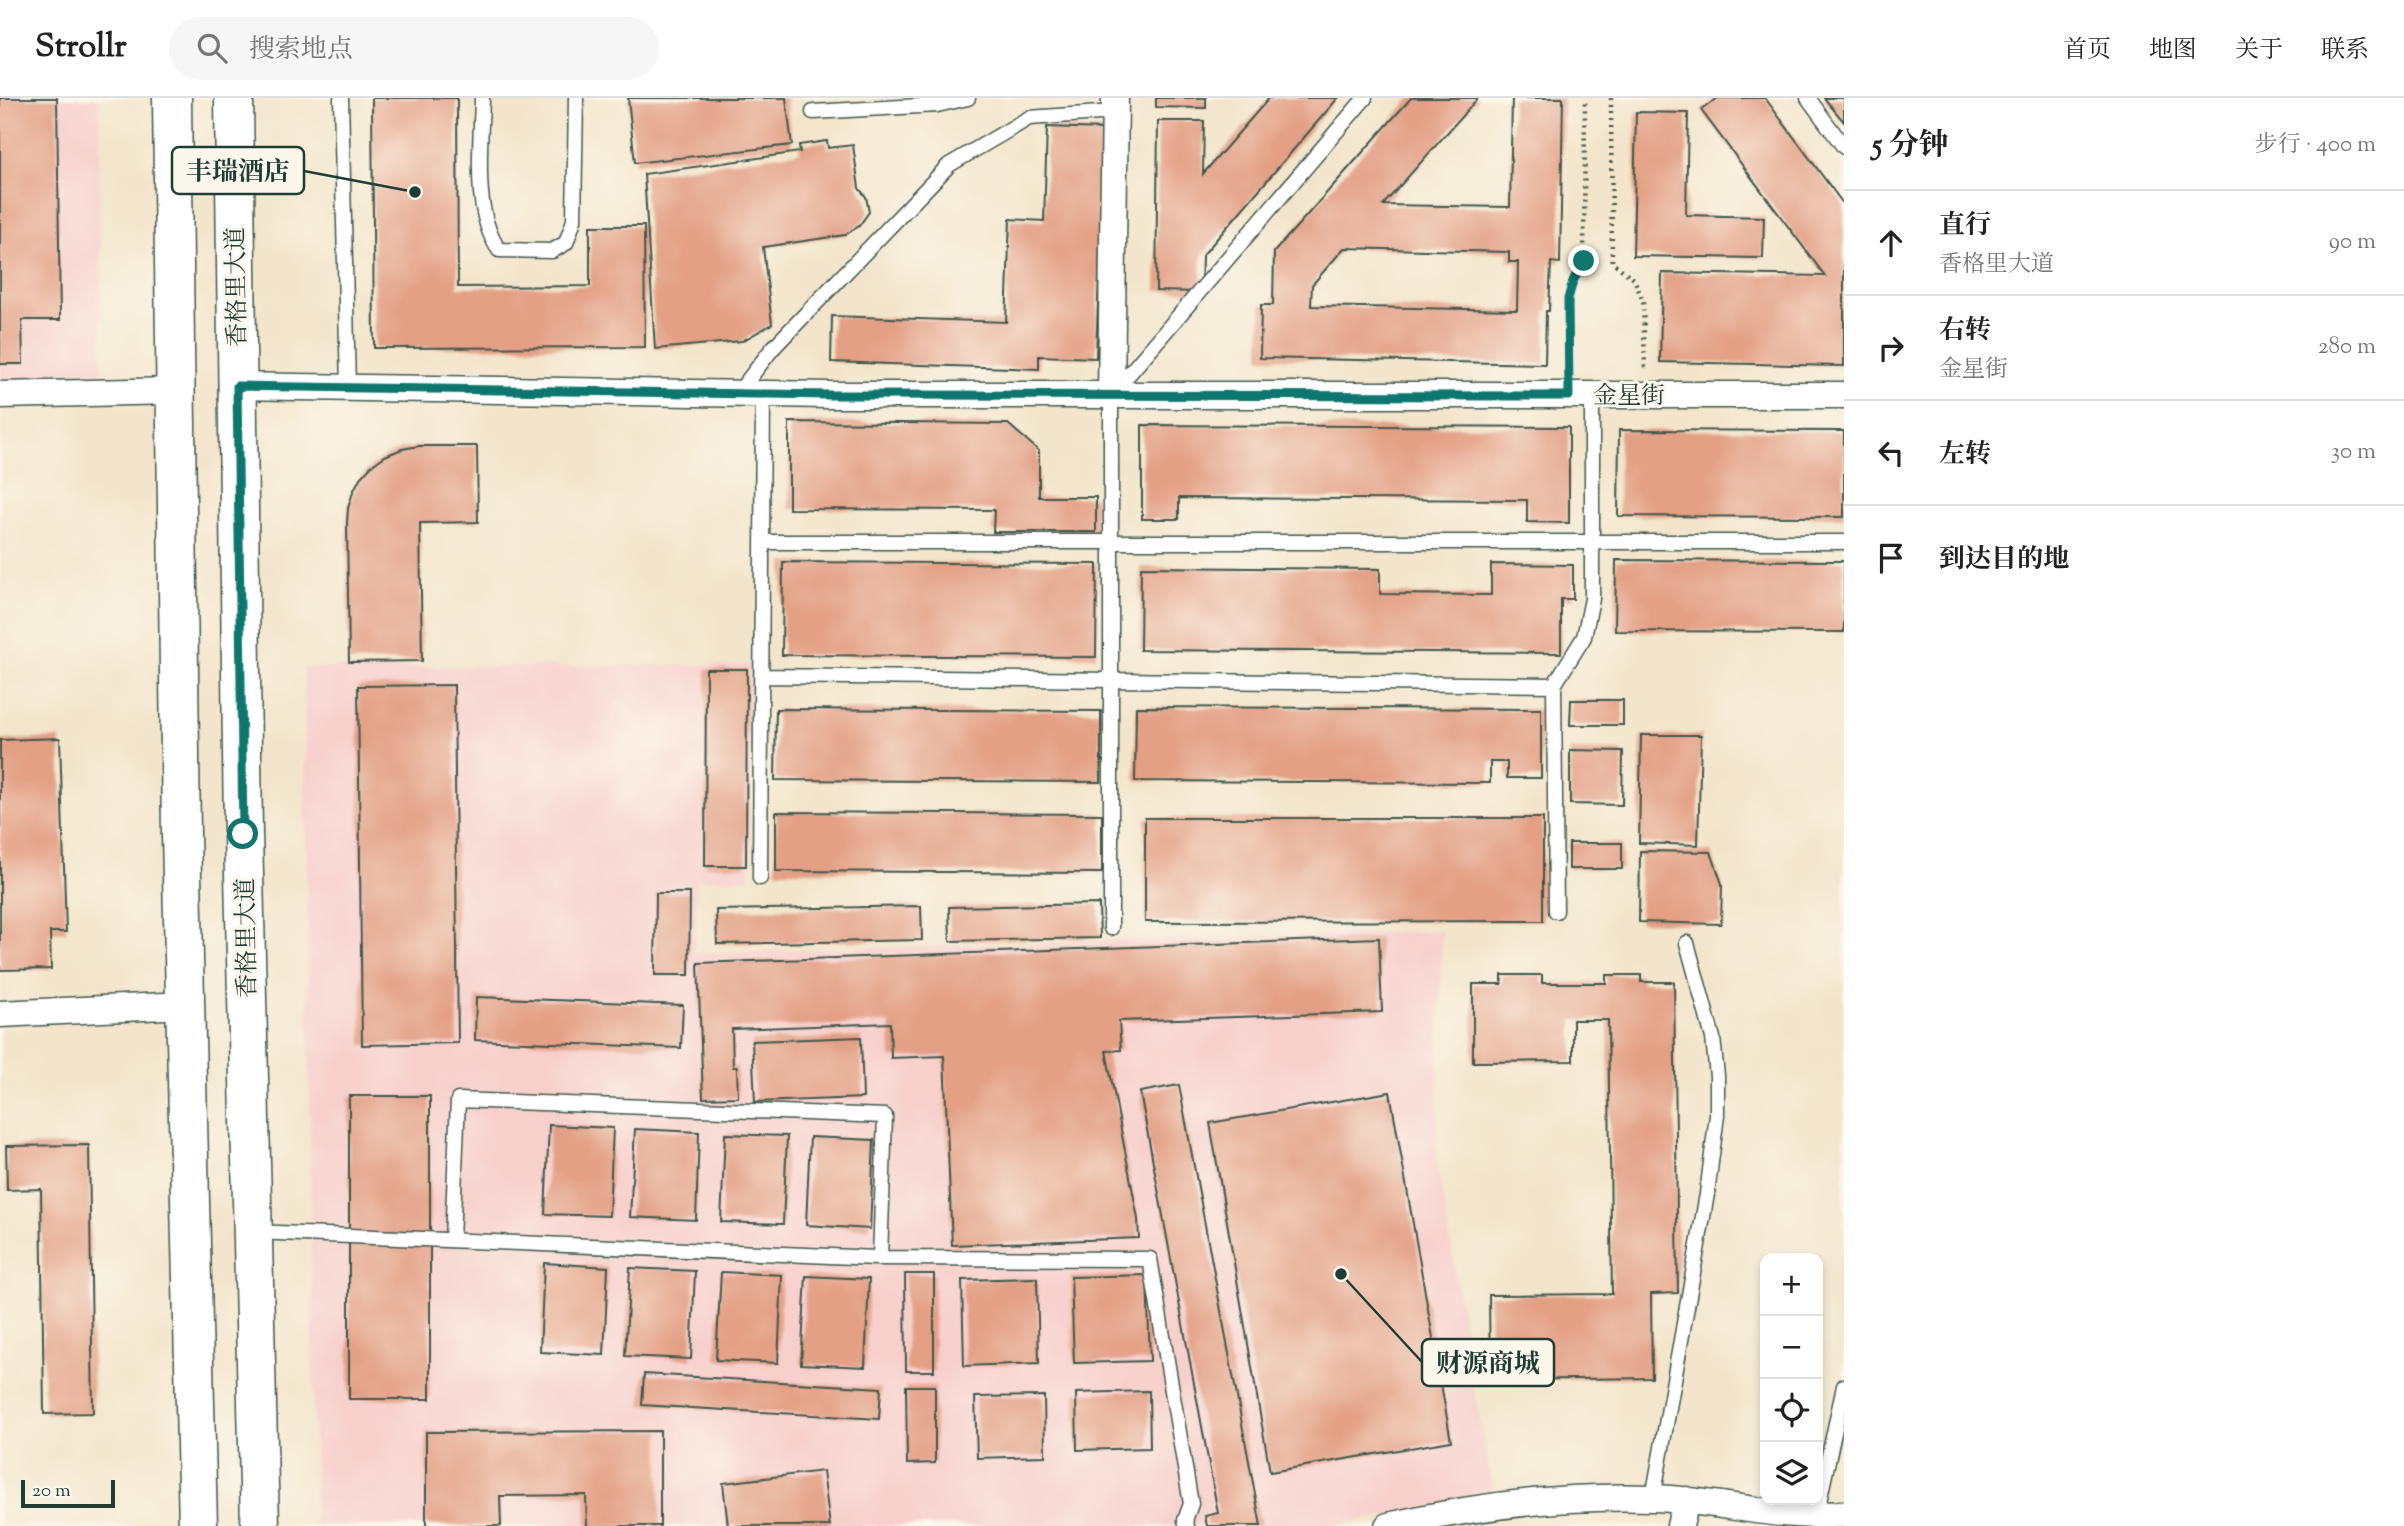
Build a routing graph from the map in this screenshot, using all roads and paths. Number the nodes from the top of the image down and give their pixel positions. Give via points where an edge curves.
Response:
1 (172, 98) edge
2 (234, 98) edge
3 (341, 98) edge
4 (482, 98) edge
5 (576, 98) edge
6 (968, 98) edge
7 (1365, 98) edge
8 (1585, 98) edge
9 (1611, 98) edge
10 (1808, 98) edge
11 (1115, 105) edge
12 (813, 112) dead end
13 (1844, 147) edge
14 (237, 386) junction
15 (348, 387) junction
16 (175, 391) junction
17 (751, 393) junction
18 (0, 395) edge
19 (1111, 395) junction
20 (1646, 395) junction
21 (1844, 395) edge
22 (1581, 396) junction
23 (762, 542) junction
24 (1111, 542) junction
25 (1592, 542) junction
26 (1844, 542) edge
27 (761, 676) junction
28 (1111, 679) junction
29 (1554, 685) junction
30 (760, 878) dead end
31 (1556, 911) dead end
32 (1111, 928) dead end
33 (1687, 943) dead end
34 (185, 1005) junction
35 (0, 1014) edge
36 (253, 1232) junction
37 (452, 1240) junction
38 (880, 1258) junction
39 (1844, 1386) edge
40 (1653, 1498) junction
41 (1686, 1500) junction
42 (1844, 1514) edge
43 (1816, 1516) junction
44 (198, 1526) edge
45 (260, 1526) edge
46 (1187, 1526) edge
47 (1390, 1526) edge
48 (1680, 1526) edge

1 - 16 main road
2 - 14 main road, 香格里大道
3 - 15 lane
4 - 5 lane via 481,204 491,240 499,250 552,251 566,243 574,220
6 - 12 lane via 937,105
7 - 19 lane
8 - 22 path via 1584,261 1568,299
9 - 20 path via 1612,262 1634,279 1643,301
10 - 13 lane
11 - 17 lane via 1029,118 949,165 772,349
11 - 19 street
14 - 15 street, 金星街
14 - 36 main road, 香格里大道
15 - 17 street, 金星街
16 - 18 street
16 - 34 main road
17 - 19 street, 金星街
17 - 23 lane
19 - 22 street, 金星街
19 - 24 lane
20 - 21 street, 金星街
20 - 22 street, 金星街
22 - 25 lane
23 - 24 lane
23 - 27 lane
24 - 25 lane
24 - 28 lane
25 - 26 lane
25 - 29 lane via 1592,599 1584,637
27 - 28 lane
27 - 30 lane
28 - 29 lane
28 - 32 lane
29 - 31 lane
33 - 40 lane via 1713,1038 1717,1115
34 - 35 street
34 - 44 main road
36 - 37 lane
36 - 45 main road, 香格里大道
37 - 38 lane
37 - 38 lane via 458,1100 885,1116
38 - 46 lane via 1150,1259 1191,1504
39 - 43 lane
40 - 41 street
40 - 47 street via 1569,1499
41 - 43 street
41 - 48 street
42 - 43 street

